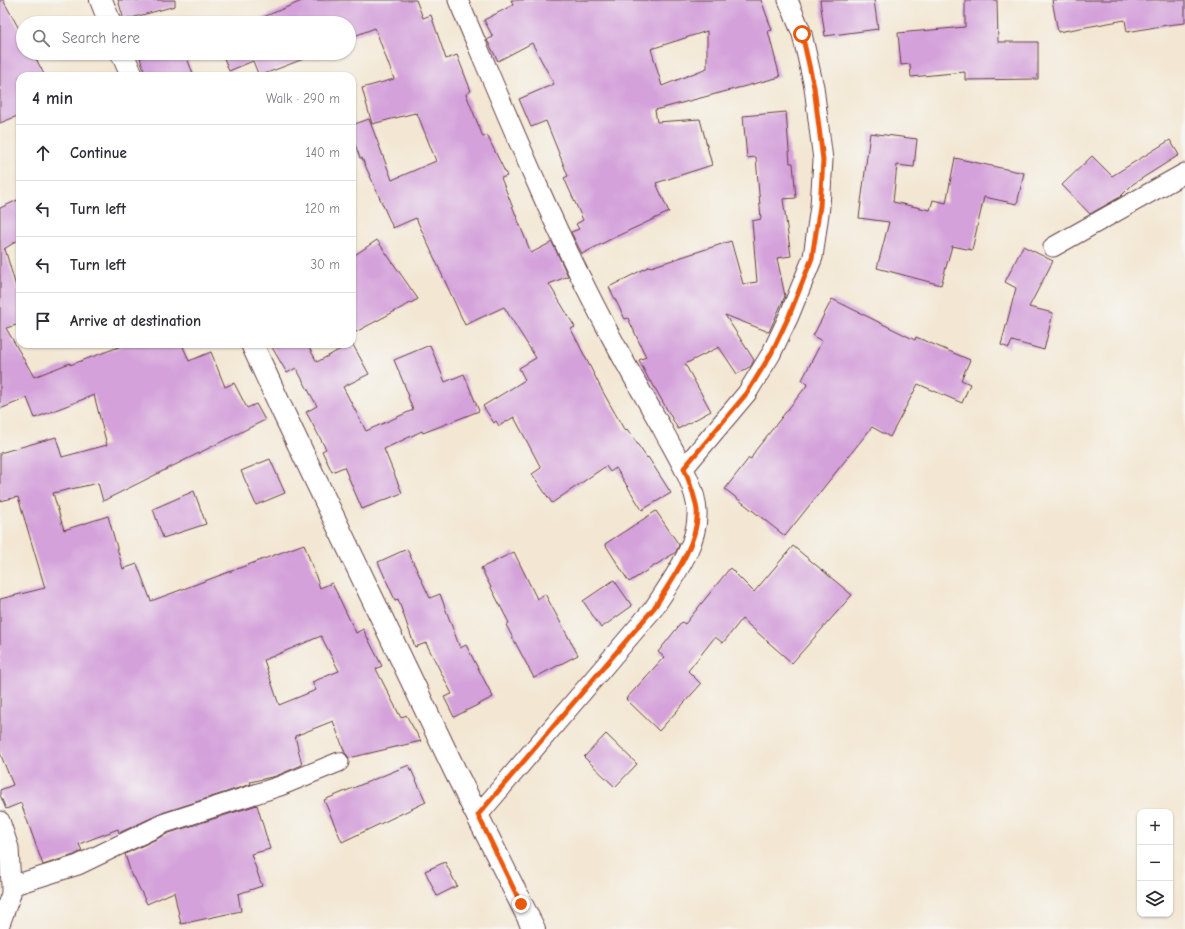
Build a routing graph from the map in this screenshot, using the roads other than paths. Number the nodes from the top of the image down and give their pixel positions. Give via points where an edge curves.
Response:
1 (101, 0) edge
2 (458, 0) edge
3 (788, 0) edge
4 (107, 16) edge
5 (125, 60) edge
6 (130, 72) edge
7 (1185, 174) edge
8 (1053, 247) dead end
9 (254, 348) edge
10 (684, 468) junction
11 (339, 762) dead end
12 (478, 815) junction
13 (0, 821) edge
14 (11, 886) junction
15 (0, 924) edge
16 (534, 929) edge

1 - 4 street
2 - 10 street via 537,186 605,326
3 - 10 street via 802,34 814,87 823,160 820,206 812,258 771,354 747,393
5 - 6 street
7 - 8 street
9 - 12 street
10 - 12 street via 697,510 689,548 676,574 654,608
11 - 14 street via 280,786 164,823 78,865
12 - 16 street
13 - 14 street via 9,848
14 - 15 street via 11,894

